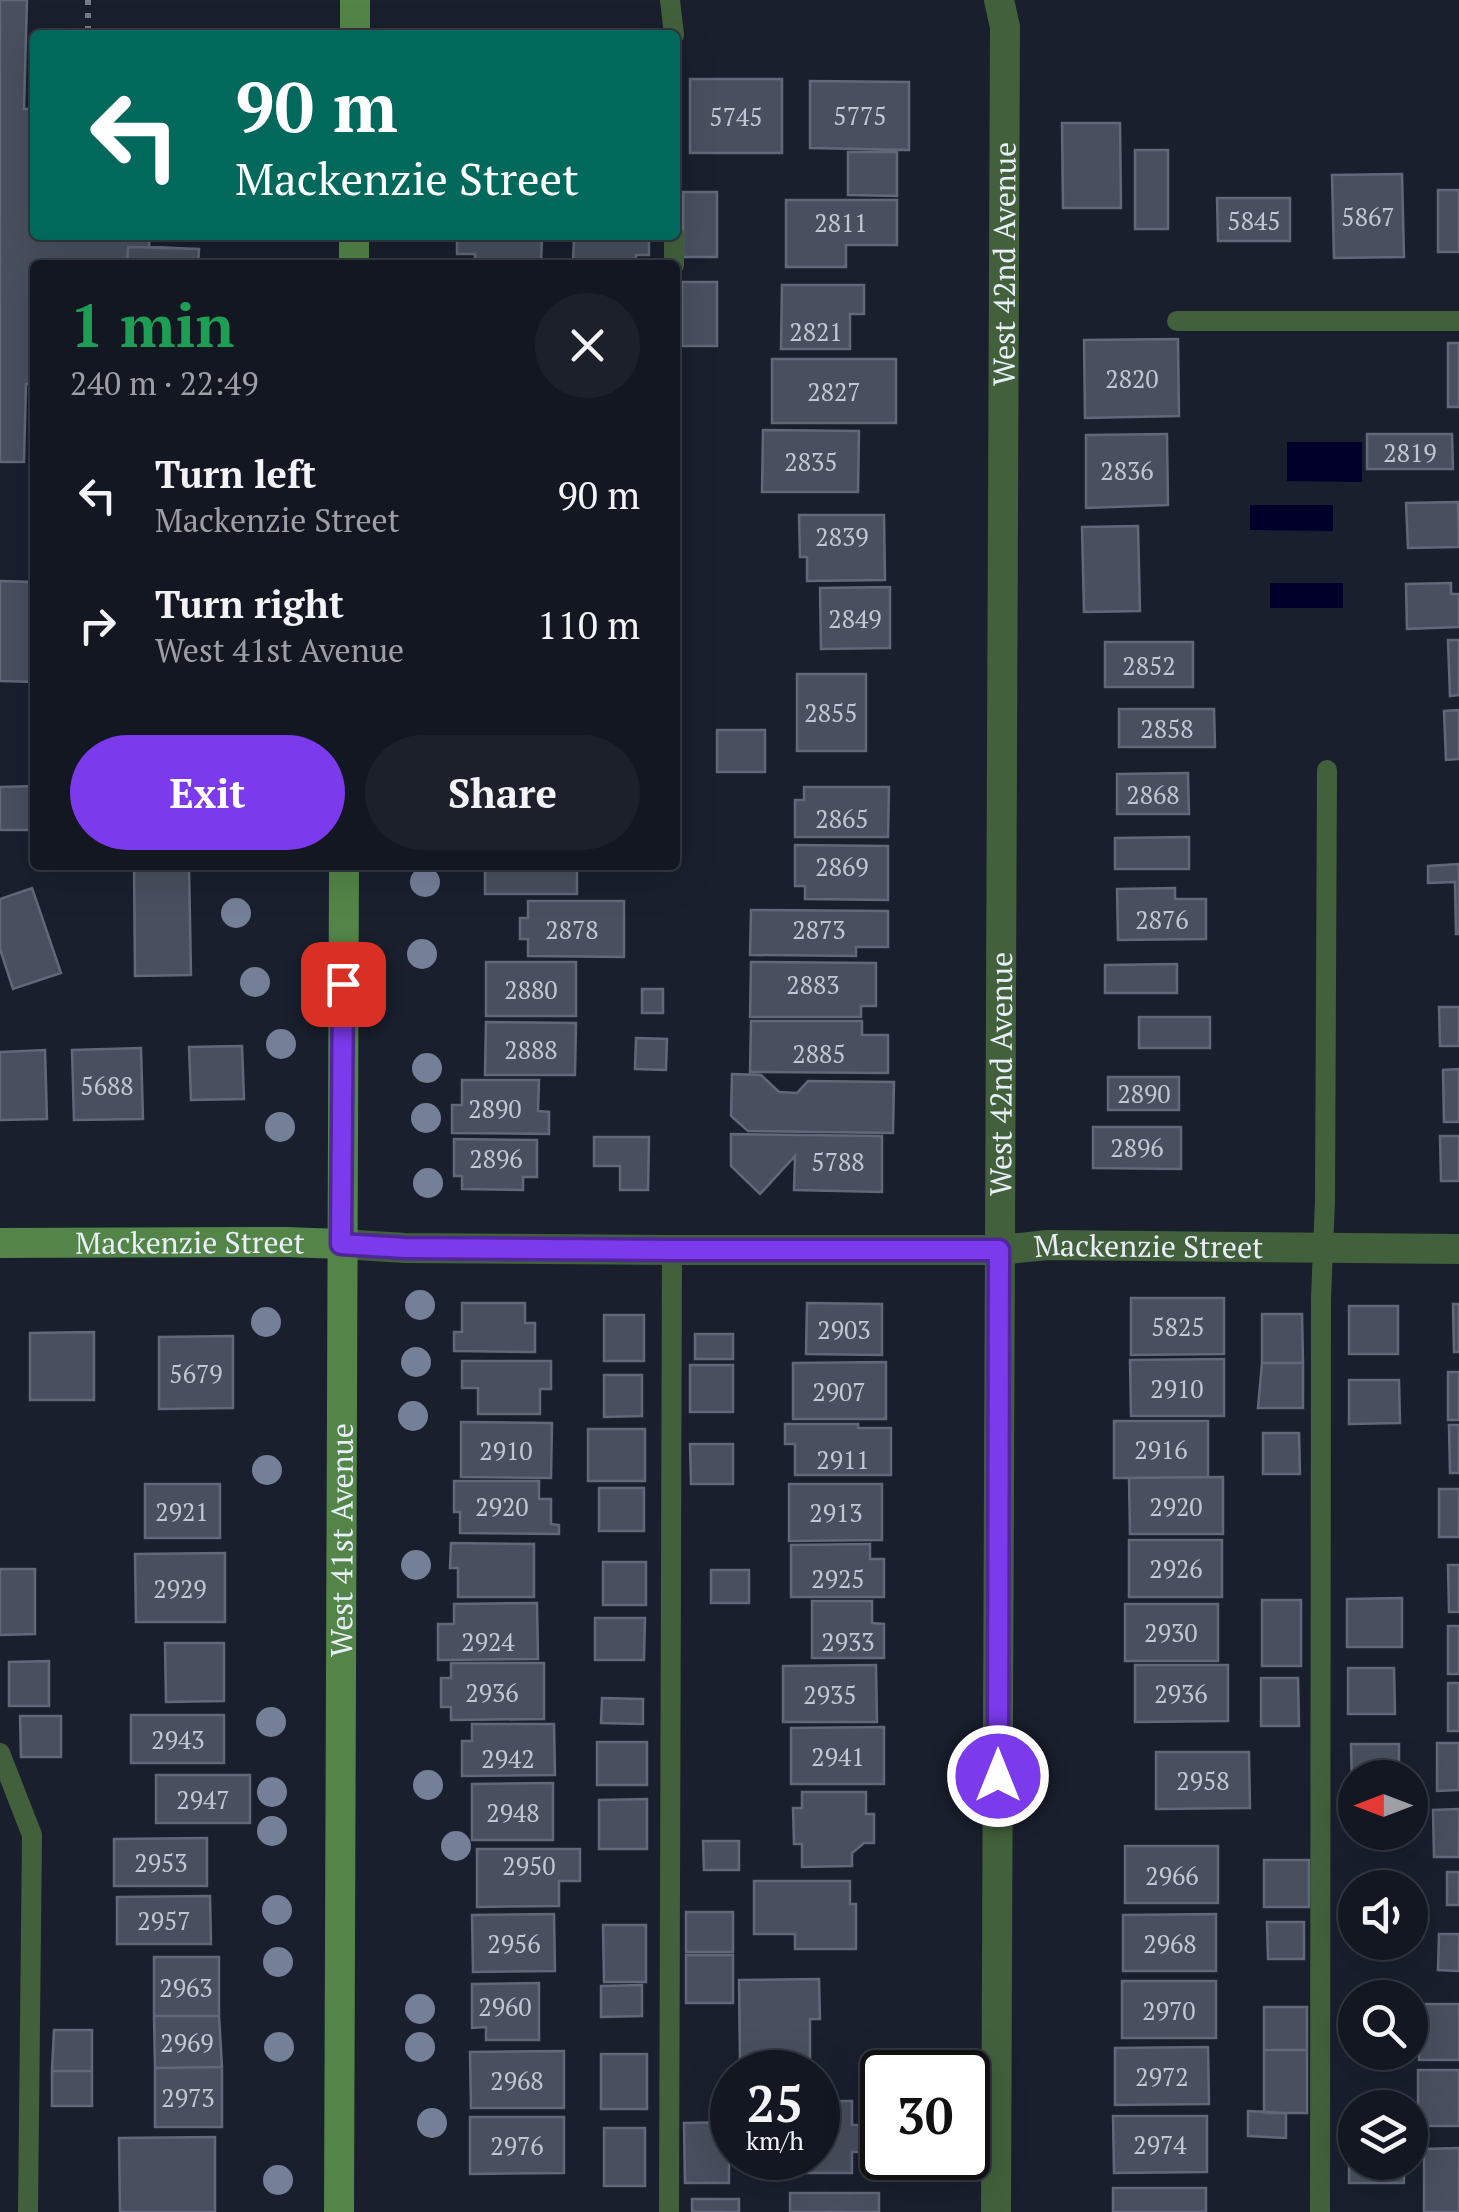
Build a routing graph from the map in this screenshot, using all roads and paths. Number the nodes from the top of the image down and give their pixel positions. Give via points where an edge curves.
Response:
1 (88, 0) edge
2 (355, 0) edge
3 (670, 0) edge
4 (999, 0) edge
5 (88, 30) edge
6 (355, 30) edge
7 (673, 30) edge
8 (1177, 322) dead end
9 (1459, 322) edge
10 (1327, 770) dead end
11 (344, 870) edge
12 (0, 1242) edge
13 (341, 1244) junction
14 (1323, 1246) junction
15 (1459, 1249) edge
16 (672, 1250) junction
17 (999, 1250) junction
18 (0, 1753) edge
19 (28, 2212) edge
20 (339, 2212) edge
21 (668, 2212) edge
22 (996, 2212) edge
23 (1320, 2212) edge

1 - 5 path
2 - 6 main road
3 - 7 lane
4 - 17 street, West 42nd Avenue via 1005,26
8 - 9 lane
10 - 14 lane
11 - 13 main road, West 41st Avenue
12 - 13 main road, Mackenzie Street
13 - 16 street, Mackenzie Street
13 - 20 main road, West 41st Avenue
14 - 15 street, Mackenzie Street
14 - 17 street, Mackenzie Street
14 - 23 lane
16 - 17 street, Mackenzie Street
16 - 21 lane
17 - 22 street, West 42nd Avenue
18 - 19 lane via 32,1835

